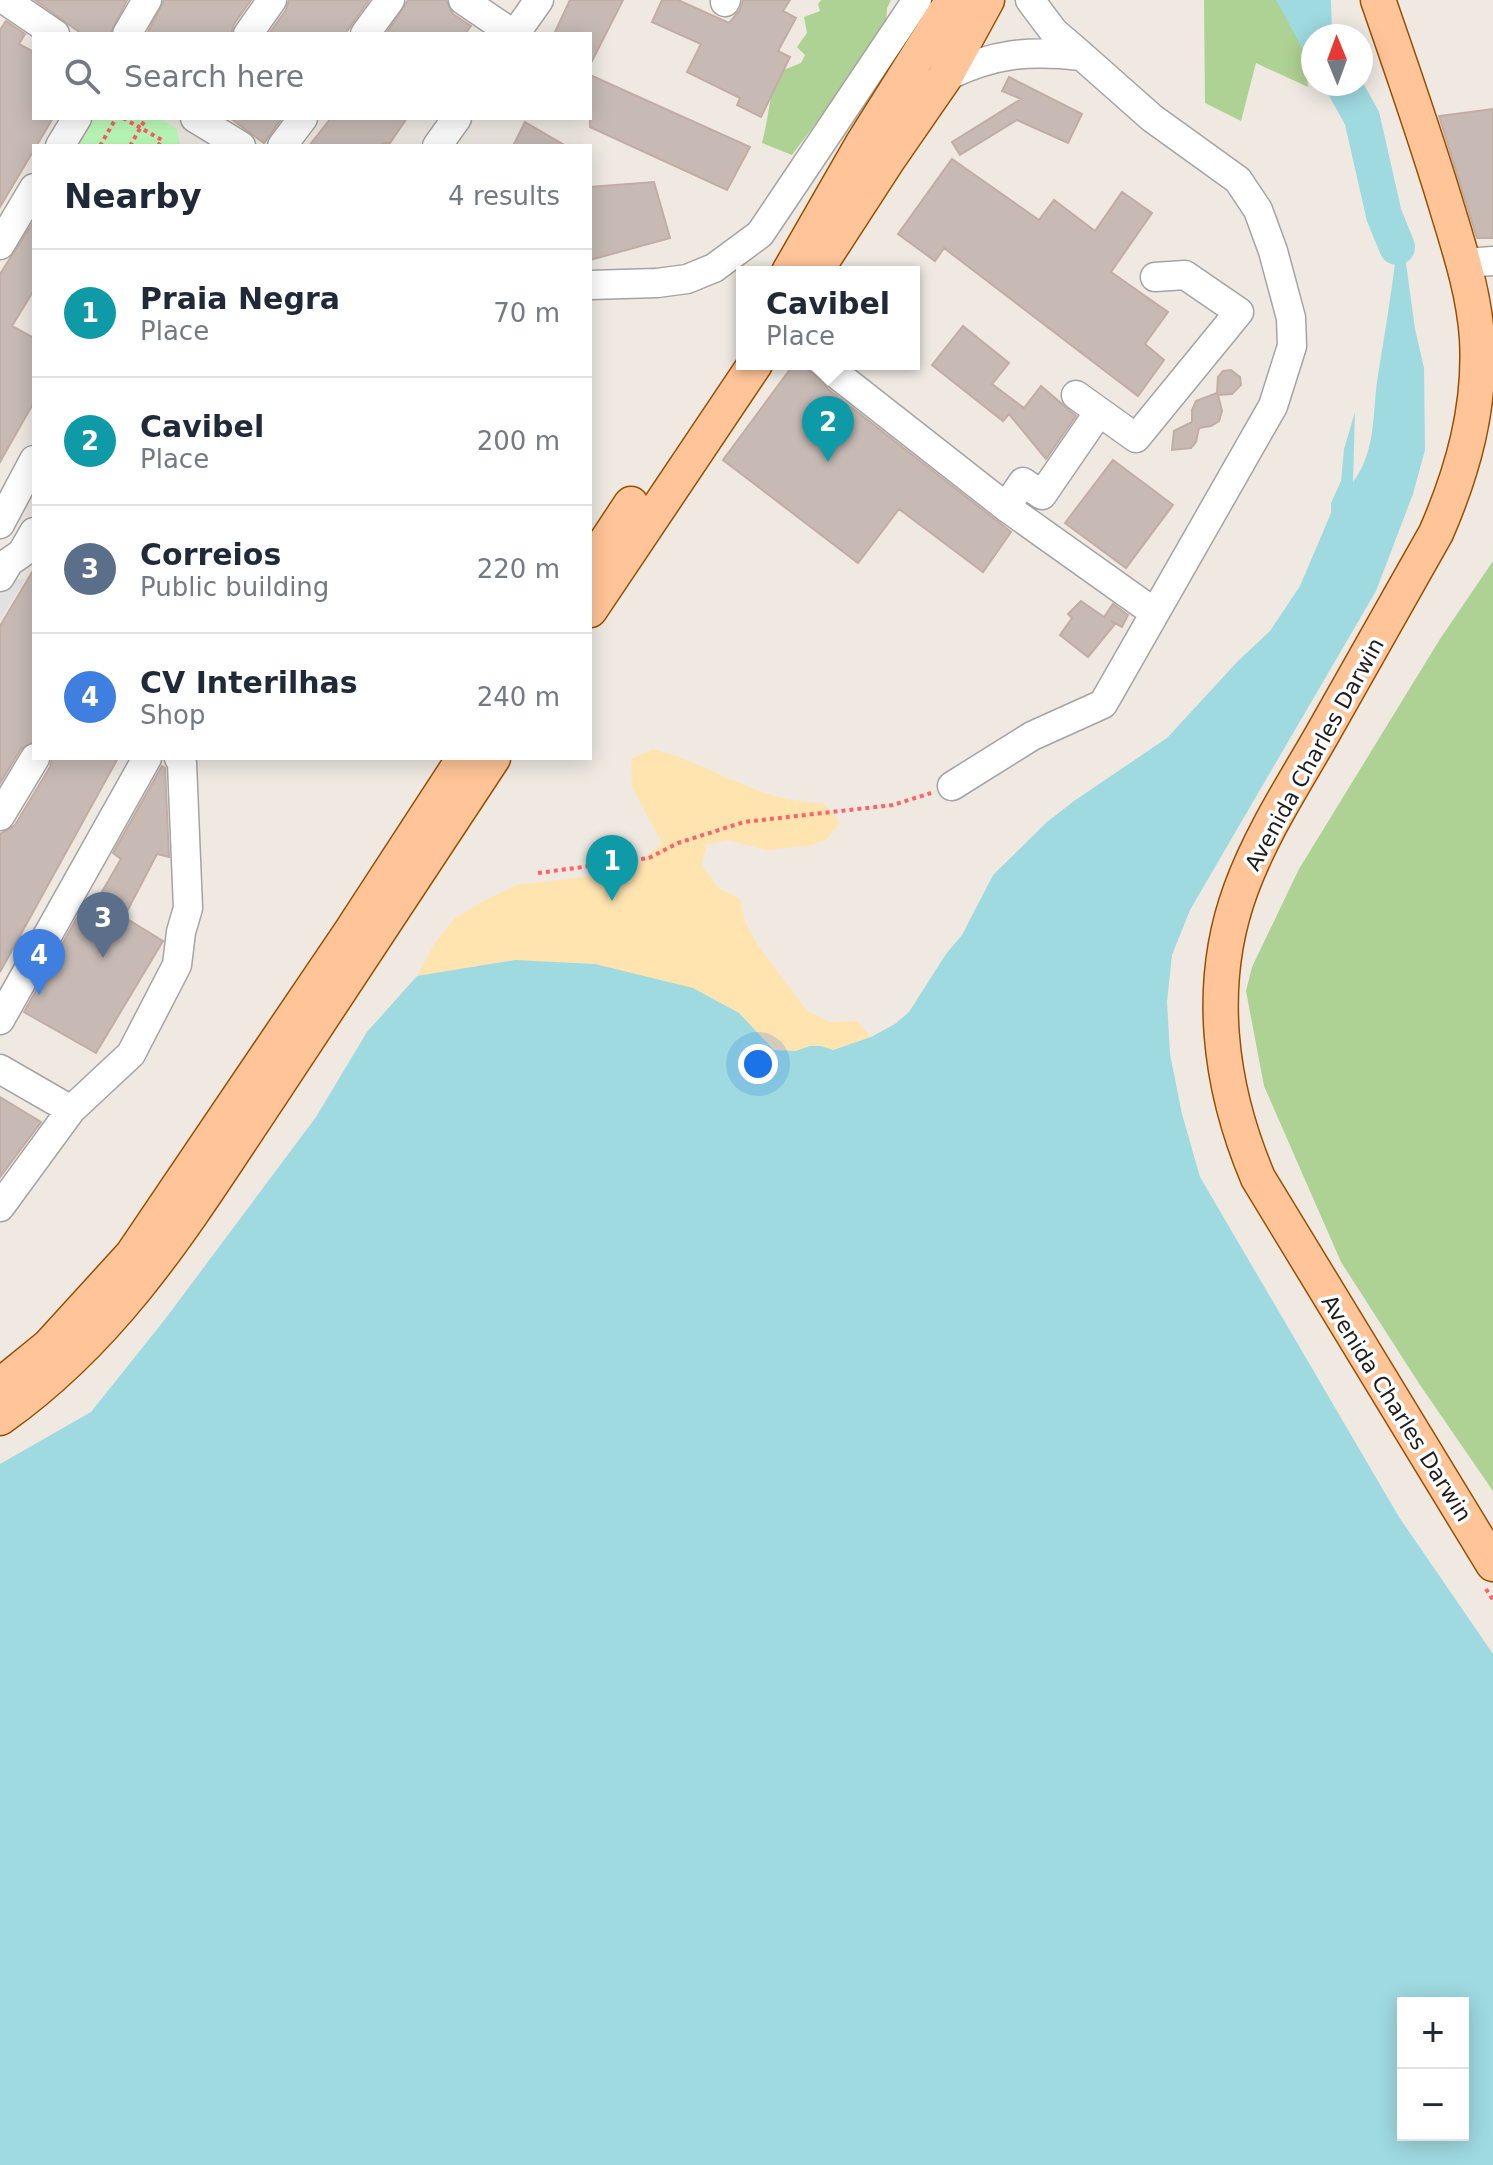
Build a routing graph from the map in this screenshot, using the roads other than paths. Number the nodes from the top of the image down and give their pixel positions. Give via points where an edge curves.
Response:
1 (5, 0) edge
2 (147, 0) edge
3 (272, 0) edge
4 (390, 0) edge
5 (463, 0) edge
6 (539, 0) edge
7 (917, 0) edge
8 (953, 0) edge
9 (987, 0) edge
10 (1030, 0) edge
11 (1378, 0) edge
12 (52, 32) edge
13 (128, 32) edge
14 (249, 32) edge
15 (366, 32) edge
16 (511, 32) edge
17 (515, 32) edge
18 (1082, 56) junction
19 (945, 77) junction
20 (76, 120) edge
21 (302, 120) edge
22 (456, 120) edge
23 (203, 131) edge
24 (61, 144) edge
25 (236, 144) edge
26 (284, 144) edge
27 (438, 144) edge
28 (32, 198) edge
29 (0, 245) edge
30 (1478, 262) edge
31 (792, 266) edge
32 (819, 266) edge
33 (1155, 277) dead end
34 (592, 285) edge
35 (736, 356) edge
36 (751, 370) edge
37 (839, 376) dead end
38 (1076, 395) dead end
39 (1099, 412) junction
40 (32, 464) edge
41 (1006, 507) junction
42 (0, 524) edge
43 (30, 548) edge
44 (592, 563) edge
45 (0, 577) edge
46 (592, 607) edge
47 (1155, 613) junction
48 (34, 760) edge
49 (146, 760) edge
50 (180, 760) edge
51 (463, 760) edge
52 (492, 760) edge
53 (952, 786) road end
54 (0, 816) edge
55 (0, 1020) edge
56 (0, 1069) edge
57 (71, 1110) junction
58 (0, 1207) edge
59 (0, 1386) edge
60 (0, 1418) edge
61 (1486, 1571) edge

1 - 12 street
2 - 13 street
3 - 14 street
4 - 15 street
5 - 16 street
6 - 17 street
7 - 34 street via 760,234 714,268 687,279
8 - 31 main road
9 - 19 main road
10 - 18 street via 1054,32
11 - 30 main road, Avenida Charles Darwin via 1433,160
18 - 19 street via 1004,55
18 - 47 street via 1152,118 1238,180 1258,210 1291,318 1292,346 1273,406
19 - 32 main road
20 - 24 street
21 - 26 street
22 - 27 street
23 - 25 street
28 - 29 street
30 - 61 main road, Avenida Charles Darwin via 1476,378 1468,446 1456,487 1436,533 1255,855 1231,921 1221,1003 1230,1098 1258,1178
33 - 39 street via 1185,275 1239,312 1136,438
35 - 44 main road
36 - 46 main road
37 - 41 street
38 - 39 street
39 - 41 street via 1042,495 1023,482
40 - 42 street
41 - 47 street
43 - 45 street via 9,562
47 - 53 street via 1103,704 1032,736
48 - 54 street
49 - 55 street
50 - 57 street via 188,908 177,965 131,1054
51 - 59 main road via 132,1255 49,1346
52 - 60 main road via 178,1236 108,1323
56 - 57 street
57 - 58 street

